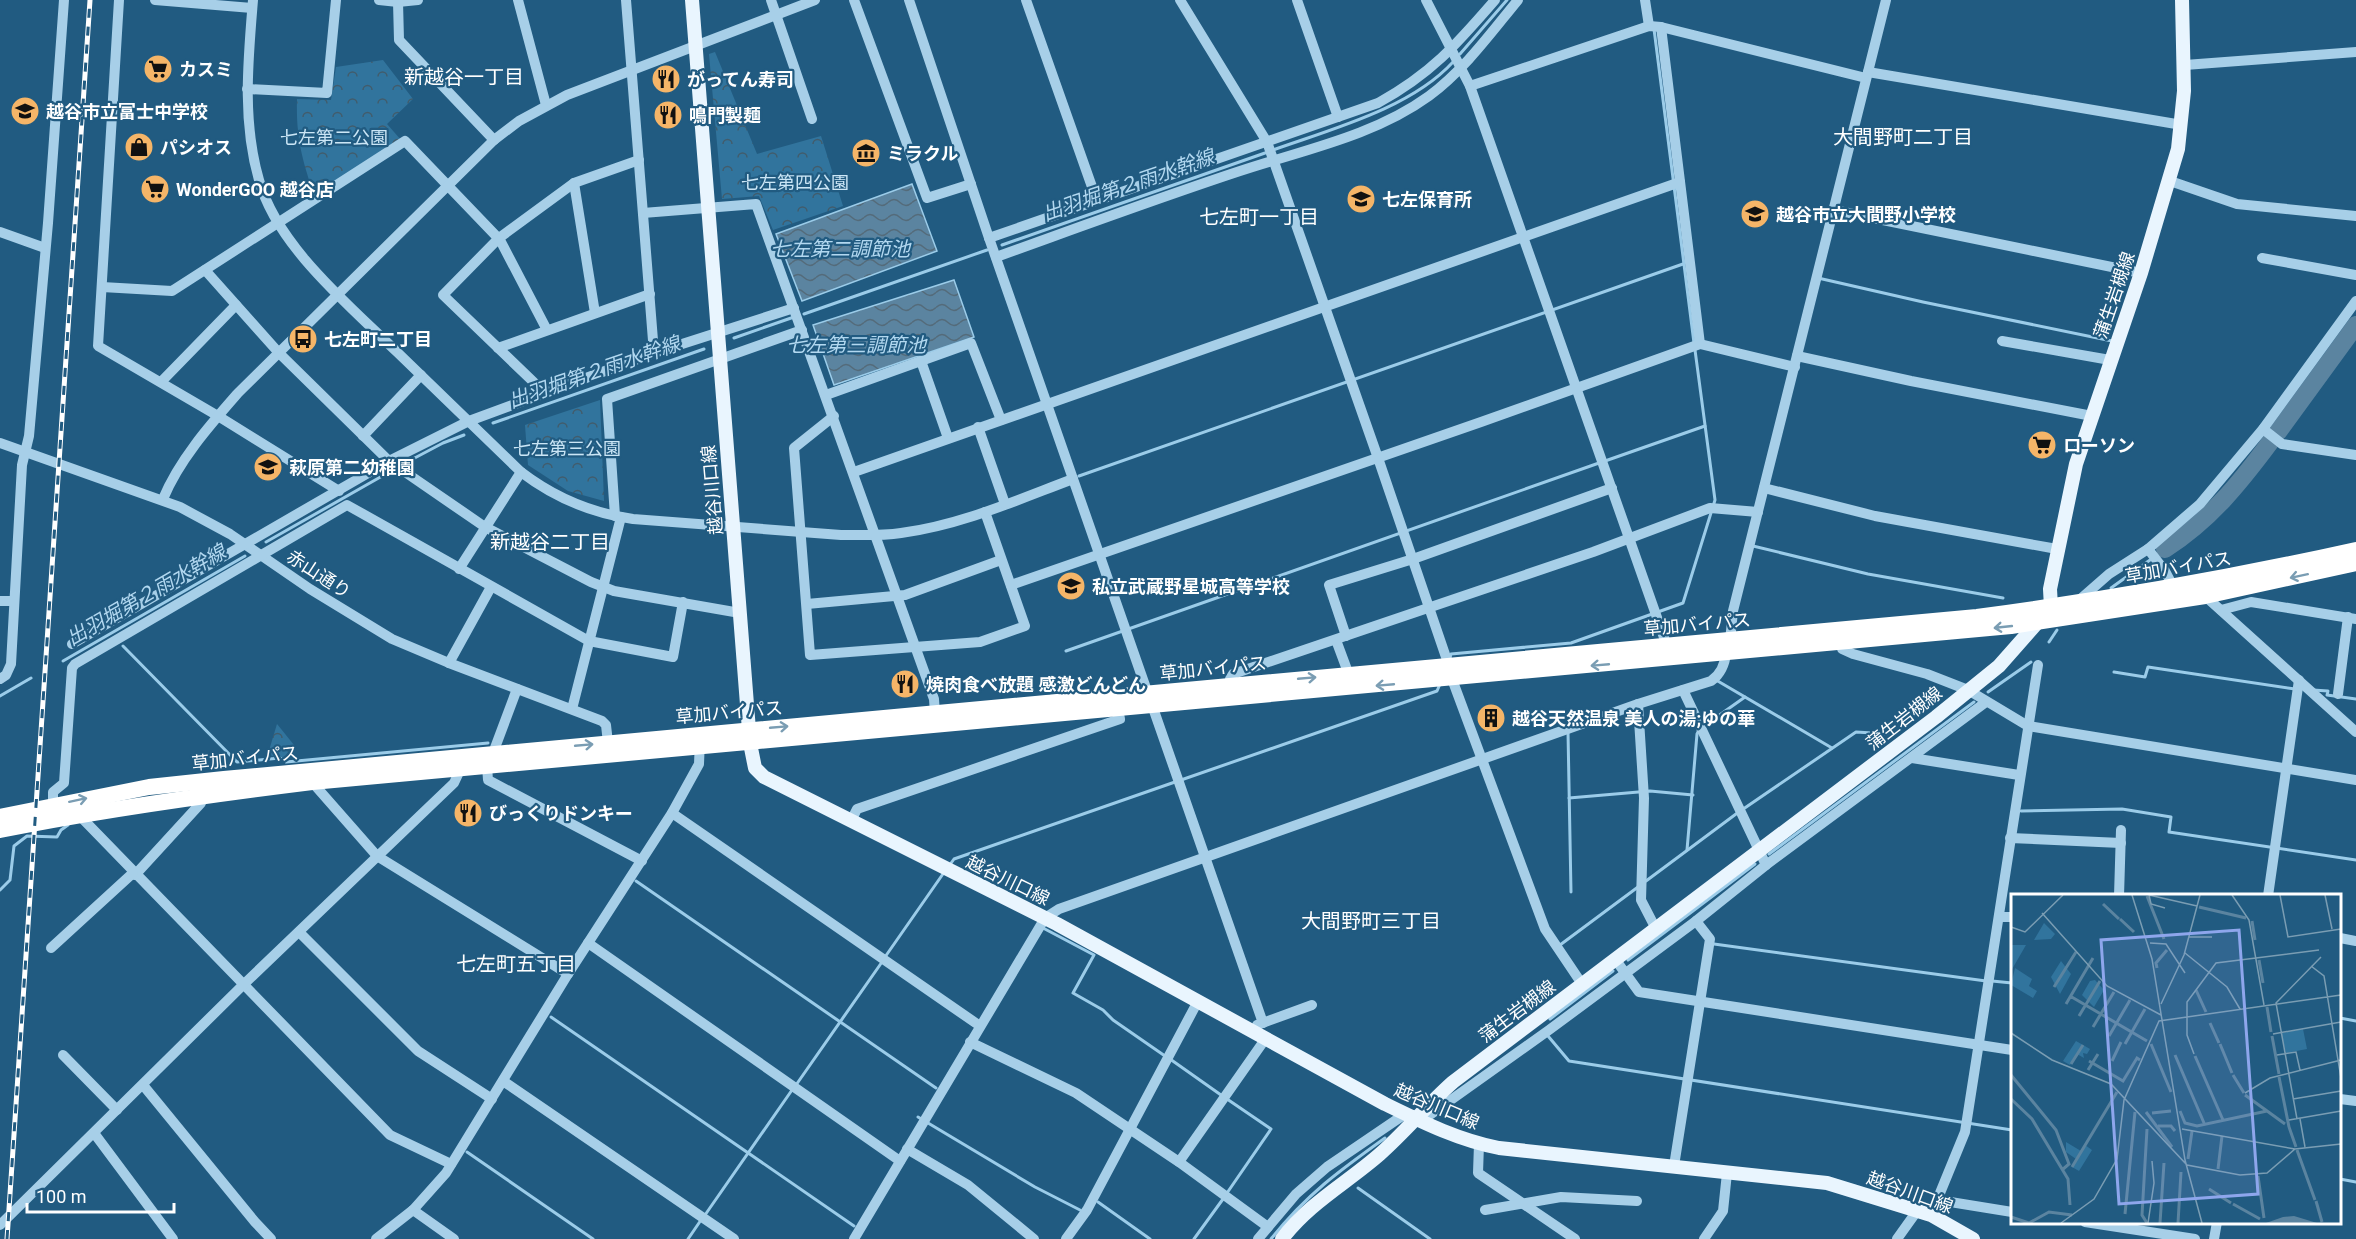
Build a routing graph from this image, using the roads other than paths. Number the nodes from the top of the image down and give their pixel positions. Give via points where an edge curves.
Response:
1 (63, 0) edge
2 (119, 0) edge
3 (155, 0) edge
4 (336, 0) edge
5 (379, 0) edge
6 (418, 0) edge
7 (518, 0) edge
8 (626, 0) edge
9 (692, 0) edge
10 (771, 0) edge
11 (814, 0) edge
12 (854, 0) edge
13 (909, 0) edge
14 (1026, 0) edge
15 (1180, 0) edge
16 (1297, 0) edge
17 (1426, 0) edge
18 (1495, 0) edge
19 (1518, 0) edge
20 (1645, 0) edge
21 (1886, 0) edge
22 (2182, 0) edge
23 (398, 2) junction
24 (252, 4) edge
25 (776, 14) junction
26 (1649, 27) junction
27 (1661, 27) junction
28 (696, 46) junction
29 (1452, 50) junction
30 (2356, 52) edge
31 (2185, 64) junction
32 (632, 69) junction
33 (1461, 69) junction
34 (1867, 75) junction
35 (1470, 86) junction
36 (248, 89) junction
37 (546, 105) junction
38 (1338, 117) junction
39 (812, 119) dead end
40 (2182, 125) junction
41 (494, 140) junction
42 (1267, 142) junction
43 (639, 160) junction
44 (1273, 160) junction
45 (2170, 181) junction
46 (1680, 182) junction
47 (574, 183) junction
48 (971, 184) junction
49 (447, 186) junction
50 (1097, 201) junction
51 (708, 208) junction
52 (1834, 210) junction
53 (643, 213) junction
54 (2356, 216) edge
55 (278, 223) junction
56 (0, 232) edge
57 (1524, 236) junction
58 (498, 238) junction
59 (989, 238) junction
60 (45, 248) junction
61 (996, 257) junction
62 (2262, 258) dead end
63 (205, 270) junction
64 (2141, 273) junction
65 (2356, 275) edge
66 (102, 286) junction
67 (650, 294) junction
68 (338, 295) junction
69 (2356, 301) edge
70 (236, 305) junction
71 (1326, 306) junction
72 (794, 308) junction
73 (595, 313) junction
74 (547, 330) junction
75 (802, 330) junction
76 (718, 332) junction
77 (2002, 342) dead end
78 (1700, 344) junction
79 (498, 348) junction
80 (279, 353) junction
81 (654, 353) junction
82 (720, 360) junction
83 (2110, 360) junction
84 (921, 361) junction
85 (1796, 361) junction
86 (421, 375) junction
87 (161, 382) junction
88 (1577, 389) junction
89 (545, 393) junction
90 (826, 395) junction
91 (1047, 404) junction
92 (218, 416) junction
93 (834, 416) junction
94 (2092, 416) junction
95 (1001, 420) junction
96 (469, 421) junction
97 (978, 427) junction
98 (2262, 429) junction
99 (363, 436) junction
100 (948, 438) junction
101 (0, 443) edge
102 (25, 452) junction
103 (2356, 456) edge
104 (1378, 458) junction
105 (389, 461) junction
106 (521, 472) junction
107 (854, 472) junction
108 (1073, 479) junction
109 (1612, 488) junction
110 (1764, 488) junction
111 (339, 491) junction
112 (163, 499) junction
113 (1005, 504) junction
114 (1758, 512) junction
115 (985, 513) junction
116 (618, 517) junction
117 (733, 526) junction
118 (485, 527) junction
119 (801, 531) junction
120 (875, 535) junction
121 (1629, 537) junction
122 (247, 545) junction
123 (2058, 549) junction
124 (2148, 549) junction
125 (2356, 550) edge
126 (1099, 555) junction
127 (260, 556) junction
128 (1413, 559) junction
129 (1001, 560) junction
130 (2356, 563) edge
131 (459, 569) junction
132 (1011, 585) junction
133 (603, 586) junction
134 (491, 587) junction
135 (2174, 588) junction
136 (2205, 596) junction
137 (897, 597) junction
138 (0, 601) edge
139 (15, 601) junction
140 (683, 602) junction
141 (807, 604) junction
142 (2075, 604) junction
143 (2051, 607) junction
144 (1430, 608) junction
145 (2221, 610) junction
146 (740, 613) junction
147 (2352, 618) edge
148 (2036, 623) junction
149 (1341, 638) junction
150 (589, 641) junction
151 (1841, 643) junction
152 (72, 644) dead end
153 (1667, 646) junction
154 (915, 647) junction
155 (1728, 647) junction
156 (1274, 660) junction
157 (449, 663) junction
158 (2038, 665) dead end
159 (1451, 673) junction
160 (1349, 675) junction
161 (0, 679) edge
162 (2299, 680) junction
163 (1276, 681) junction
164 (1230, 686) junction
165 (517, 689) junction
166 (1683, 690) junction
167 (1968, 690) junction
168 (2338, 694) dead end
169 (1150, 699) junction
170 (1986, 702) junction
171 (1638, 705) junction
172 (572, 709) junction
173 (1118, 709) junction
174 (935, 714) junction
175 (2028, 726) junction
176 (2356, 732) edge
177 (750, 736) junction
178 (700, 741) junction
179 (608, 743) junction
180 (1912, 758) junction
181 (490, 760) junction
182 (1484, 760) junction
183 (461, 768) junction
184 (2287, 769) junction
185 (2019, 775) junction
186 (2356, 780) edge
187 (312, 782) junction
188 (202, 795) junction
189 (53, 805) junction
190 (672, 813) junction
191 (78, 814) junction
192 (0, 817) edge
193 (851, 821) junction
194 (0, 830) edge
195 (2121, 830) dead end
196 (2010, 838) junction
197 (2121, 843) junction
198 (1758, 852) junction
199 (377, 856) junction
200 (1204, 857) junction
201 (642, 861) junction
202 (1766, 865) junction
203 (134, 874) junction
204 (2119, 894) edge
205 (2268, 894) edge
206 (1999, 917) junction
207 (2011, 917) edge
208 (1045, 918) junction
209 (1696, 921) junction
210 (1656, 929) junction
211 (298, 932) junction
212 (2341, 938) edge
213 (2356, 941) edge
214 (588, 943) junction
215 (51, 948) dead end
216 (1615, 959) junction
217 (1625, 973) junction
218 (568, 974) junction
219 (1582, 984) junction
220 (243, 985) junction
221 (1198, 1001) junction
222 (1700, 1002) junction
223 (1312, 1005) dead end
224 (1263, 1023) junction
225 (980, 1026) junction
226 (1248, 1028) junction
227 (1266, 1038) junction
228 (970, 1042) junction
229 (1978, 1045) junction
230 (2011, 1050) edge
231 (63, 1055) dead end
232 (503, 1081) junction
233 (143, 1085) junction
234 (492, 1099) junction
235 (2341, 1099) edge
236 (2356, 1101) edge
237 (117, 1110) junction
238 (1413, 1118) junction
239 (1129, 1128) junction
240 (94, 1133) junction
241 (1479, 1144) junction
242 (907, 1149) junction
243 (900, 1161) junction
244 (1179, 1162) junction
245 (452, 1164) junction
246 (1674, 1166) junction
247 (1726, 1173) junction
248 (1938, 1200) junction
249 (1637, 1201) dead end
250 (1522, 1202) junction
251 (413, 1210) junction
252 (1485, 1210) dead end
253 (1917, 1211) junction
254 (2011, 1212) edge
255 (1931, 1215) junction
256 (2098, 1224) edge
257 (2217, 1224) edge
258 (0, 1225) edge
259 (1268, 1227) junction
260 (1286, 1238) edge
261 (173, 1239) edge
262 (271, 1239) edge
263 (376, 1239) edge
264 (454, 1239) edge
265 (734, 1239) edge
266 (854, 1239) edge
267 (1034, 1239) edge
268 (1066, 1239) edge
269 (1258, 1239) edge
270 (1575, 1239) edge
271 (1704, 1239) edge
272 (1897, 1239) edge
273 (1973, 1239) edge
274 (2194, 1239) edge
275 (2214, 1239) edge

1 - 60 street
2 - 66 street
3 - 24 street
4 - 36 street via 327,93
5 - 23 street
6 - 23 street
7 - 37 street
8 - 32 street
9 - 28 main road, 越谷川口線
10 - 25 street
11 - 25 street
12 - 48 street via 927,198
13 - 48 street
14 - 50 street
15 - 42 street
16 - 38 street
17 - 29 street
18 - 29 street
19 - 33 street
20 - 26 street
21 - 34 street
22 - 31 main road, 蒲生岩槻線
23 - 41 street via 399,40
24 - 36 street
25 - 28 street
25 - 39 street
26 - 27 street
26 - 35 street
27 - 34 street
27 - 46 street
28 - 32 street
28 - 51 main road, 越谷川口線
29 - 33 street
29 - 38 street via 1398,92
30 - 31 street
31 - 40 main road, 蒲生岩槻線
32 - 37 street
32 - 43 street
33 - 35 street
33 - 44 street via 1398,114 1355,134
34 - 40 street
34 - 52 street
35 - 57 street
36 - 55 street via 249,140 259,183
37 - 41 street
38 - 42 street
40 - 45 main road, 蒲生岩槻線
41 - 49 street
42 - 44 street
42 - 50 street
43 - 47 street
43 - 53 street
44 - 61 street
44 - 71 street
45 - 54 street via 2237,204
45 - 64 main road, 蒲生岩槻線
46 - 57 street
46 - 78 street
47 - 58 street
47 - 73 street
48 - 59 street
49 - 55 street via 405,141
49 - 58 street
49 - 68 street
50 - 59 street
51 - 53 street
51 - 72 street via 756,204
51 - 76 main road, 越谷川口線
52 - 64 street
52 - 85 street
53 - 67 street
55 - 63 street
55 - 68 street
56 - 60 street
57 - 71 street
57 - 88 street
58 - 74 street
58 - 79 street via 443,295
59 - 61 street
60 - 102 street via 30,436
61 - 91 street
62 - 65 street
63 - 66 street via 172,291
63 - 70 street
64 - 83 main road, 蒲生岩槻線
66 - 87 street via 98,346
67 - 73 street
67 - 81 street
68 - 80 street
68 - 86 street
69 - 98 street
70 - 80 street
70 - 87 street
71 - 91 street
71 - 104 street
72 - 75 street
72 - 76 street
73 - 74 street
74 - 79 street
75 - 82 street
75 - 90 street
76 - 81 street
76 - 82 main road, 越谷川口線
77 - 83 street
78 - 85 street
78 - 88 street
79 - 89 street
80 - 92 street
80 - 99 street
81 - 89 street
82 - 116 street via 607,399
82 - 117 main road, 越谷川口線
83 - 94 main road, 蒲生岩槻線
84 - 90 street
84 - 95 street via 971,343
84 - 100 street
85 - 94 street
85 - 110 street
86 - 96 street
86 - 99 street
87 - 92 street
88 - 104 street
88 - 109 street
89 - 96 street
90 - 93 street
91 - 95 street
91 - 108 street
92 - 111 street
92 - 112 street via 169,484
93 - 107 street
93 - 119 street via 794,448
94 - 123 main road, 蒲生岩槻線 via 2076,464
95 - 97 street
96 - 105 street
96 - 106 street
97 - 100 street
97 - 113 street
98 - 103 street via 2282,444
98 - 124 street via 2200,504
99 - 105 street
100 - 107 street
101 - 102 street, 赤山通り
102 - 112 street, 赤山通り
102 - 139 street
104 - 126 street
104 - 128 street
105 - 111 street
105 - 118 street
106 - 116 street via 578,506
106 - 118 street
107 - 120 street
108 - 113 street
108 - 126 street
109 - 121 street
109 - 128 street
110 - 114 street
110 - 123 street via 1875,516
111 - 122 street
112 - 122 street, 赤山通り
113 - 115 street
114 - 121 street via 1710,508
114 - 155 street
115 - 120 street via 923,529
115 - 129 street
116 - 117 street
116 - 133 street
117 - 119 street
117 - 146 main road, 越谷川口線
118 - 131 street
118 - 133 street
119 - 120 street
119 - 141 street
120 - 137 street
121 - 144 street
121 - 153 street
122 - 127 street, 赤山通り
122 - 152 street
123 - 143 main road, 蒲生岩槻線 via 2050,589
124 - 135 street
124 - 142 street via 2109,574
125 - 135 highway, 草加バイパス
126 - 132 street
126 - 169 street
127 - 131 street via 346,505
127 - 157 street, 赤山通り via 392,639
127 - 189 street via 75,664 64,783 52,792
128 - 144 street
128 - 149 street via 1329,585
129 - 132 street
129 - 137 street
130 -> 136 highway, 草加バイパス
131 - 134 street
132 - 154 street via 1025,626 980,642
133 - 140 street
133 - 150 street
134 - 150 street
134 - 157 street
135 - 142 highway, 草加バイパス
136 - 145 street
136 - 148 highway, 草加バイパス
137 - 141 street
137 - 154 street
138 - 139 street
139 - 161 street via 10,670
140 - 146 street
140 - 150 street via 673,657
141 - 154 street via 810,655
142 - 143 highway, 草加バイパス
143 - 148 main road, 蒲生岩槻線
143 - 155 highway, 草加バイパス
144 - 149 street
144 - 159 street
145 - 147 street via 2251,602
145 - 162 street
146 - 177 main road, 越谷川口線
147 - 168 street
148 -> 151 highway, 草加バイパス
148 - 167 main road, 蒲生岩槻線 via 1999,666
149 - 156 street
149 - 160 street
150 - 172 street
151 - 155 highway, 草加バイパス
151 - 167 street via 1842,649 1853,654 1927,674
153 - 155 highway, 草加バイパス
153 - 159 highway, 草加バイパス
154 - 174 street via 934,699
155 -> 159 highway, 草加バイパス
155 - 166 street via 1717,676
156 - 163 street
156 - 164 street via 1233,674
157 - 165 street, 赤山通り
158 - 175 street
159 - 160 highway, 草加バイパス
159 -> 169 highway, 草加バイパス
159 - 182 street
163 -> 160 highway, 草加バイパス
162 - 176 street
162 - 184 street
163 - 164 highway, 草加バイパス
164 - 169 highway, 草加バイパス
165 - 172 street, 赤山通り
165 - 181 street
166 - 171 street
166 - 198 street
167 - 170 street
167 - 198 main road, 蒲生岩槻線
169 - 173 highway, 草加バイパス
169 - 174 highway, 草加バイパス
169 - 200 street
170 - 175 street
170 - 180 street
171 - 182 street
171 - 210 street via 1644,798 1641,900
172 - 179 street, 赤山通り via 602,721
173 - 177 highway, 草加バイパス
173 - 193 street via 1120,719 857,809
177 -> 174 highway, 草加バイパス
175 - 184 street
175 - 185 street
177 - 178 highway, 草加バイパス
177 - 193 main road, 越谷川口線 via 755,768 764,777
178 - 179 highway, 草加バイパス
178 - 181 highway, 草加バイパス
178 - 190 street via 699,764
181 -> 179 highway, 草加バイパス
180 - 185 street
180 - 202 street
181 - 183 highway, 草加バイパス
189 -> 181 highway, 草加バイパス via 149,787
181 - 201 street via 488,780
182 - 200 street
182 - 219 street via 1545,929
183 - 187 highway, 草加バイパス
183 - 199 street via 454,783
184 - 186 street
184 - 205 street
185 - 196 street
187 - 188 highway, 草加バイパス
187 - 199 street
188 - 191 highway, 草加バイパス
188 - 203 street via 201,803
189 - 192 highway, 草加バイパス
190 - 201 street
190 - 225 street
191 - 194 highway, 草加バイパス
191 - 203 street
193 - 208 main road, 越谷川口線
195 - 197 street
196 - 197 street
196 - 206 street
197 - 204 street
198 - 202 street
198 - 210 main road, 蒲生岩槻線
199 - 211 street
199 - 218 street
200 - 208 street via 1059,909
200 - 224 street
201 - 214 street
202 - 209 street
203 - 215 street
203 - 220 street
206 - 207 street
206 - 229 street
208 - 221 main road, 越谷川口線
208 - 225 street
209 - 217 street
209 - 222 street via 1710,939
210 - 216 main road, 蒲生岩槻線
211 - 220 street
211 - 234 street via 418,1051
212 - 213 street
214 - 218 street
214 - 243 street
216 - 217 street
216 - 219 main road, 蒲生岩槻線
217 - 222 street via 1639,992
217 - 238 street
218 - 232 street
219 - 238 main road, 蒲生岩槻線 via 1453,1082
220 - 233 street
220 - 245 street via 390,1135
221 - 226 main road, 越谷川口線
221 - 239 street
222 - 229 street
222 - 246 street
223 - 224 street
224 - 226 street
225 - 228 street
226 - 227 main road, 越谷川口線
227 - 238 main road, 越谷川口線
227 - 244 street
228 - 239 street via 1076,1093
228 - 242 street
229 - 230 street
229 - 248 street via 1965,1132
231 - 237 street
232 - 234 street
232 - 265 street
233 - 237 street
233 - 262 street
234 - 245 street
235 - 236 street
237 - 240 street
238 - 241 main road, 越谷川口線
238 - 259 street via 1327,1167 1296,1194
238 - 260 main road, 蒲生岩槻線 via 1378,1156 1315,1204
239 - 244 street
239 - 268 street via 1087,1210
240 - 258 street
240 - 261 street
241 - 246 main road, 越谷川口線
241 - 250 street via 1478,1173
242 - 243 street
242 - 267 street via 968,1185
243 - 266 street
244 - 259 street
245 - 251 street
246 - 247 main road, 越谷川口線
247 - 253 main road, 越谷川口線 via 1827,1183
247 - 271 street via 1723,1211
248 - 254 street
248 - 255 street
249 - 250 street via 1561,1197
250 - 252 street
250 - 270 street
251 - 263 street
251 - 264 street
253 - 255 main road, 越谷川口線
253 - 272 street
255 - 273 main road, 越谷川口線
256 - 274 street
257 - 275 street
259 - 269 street

